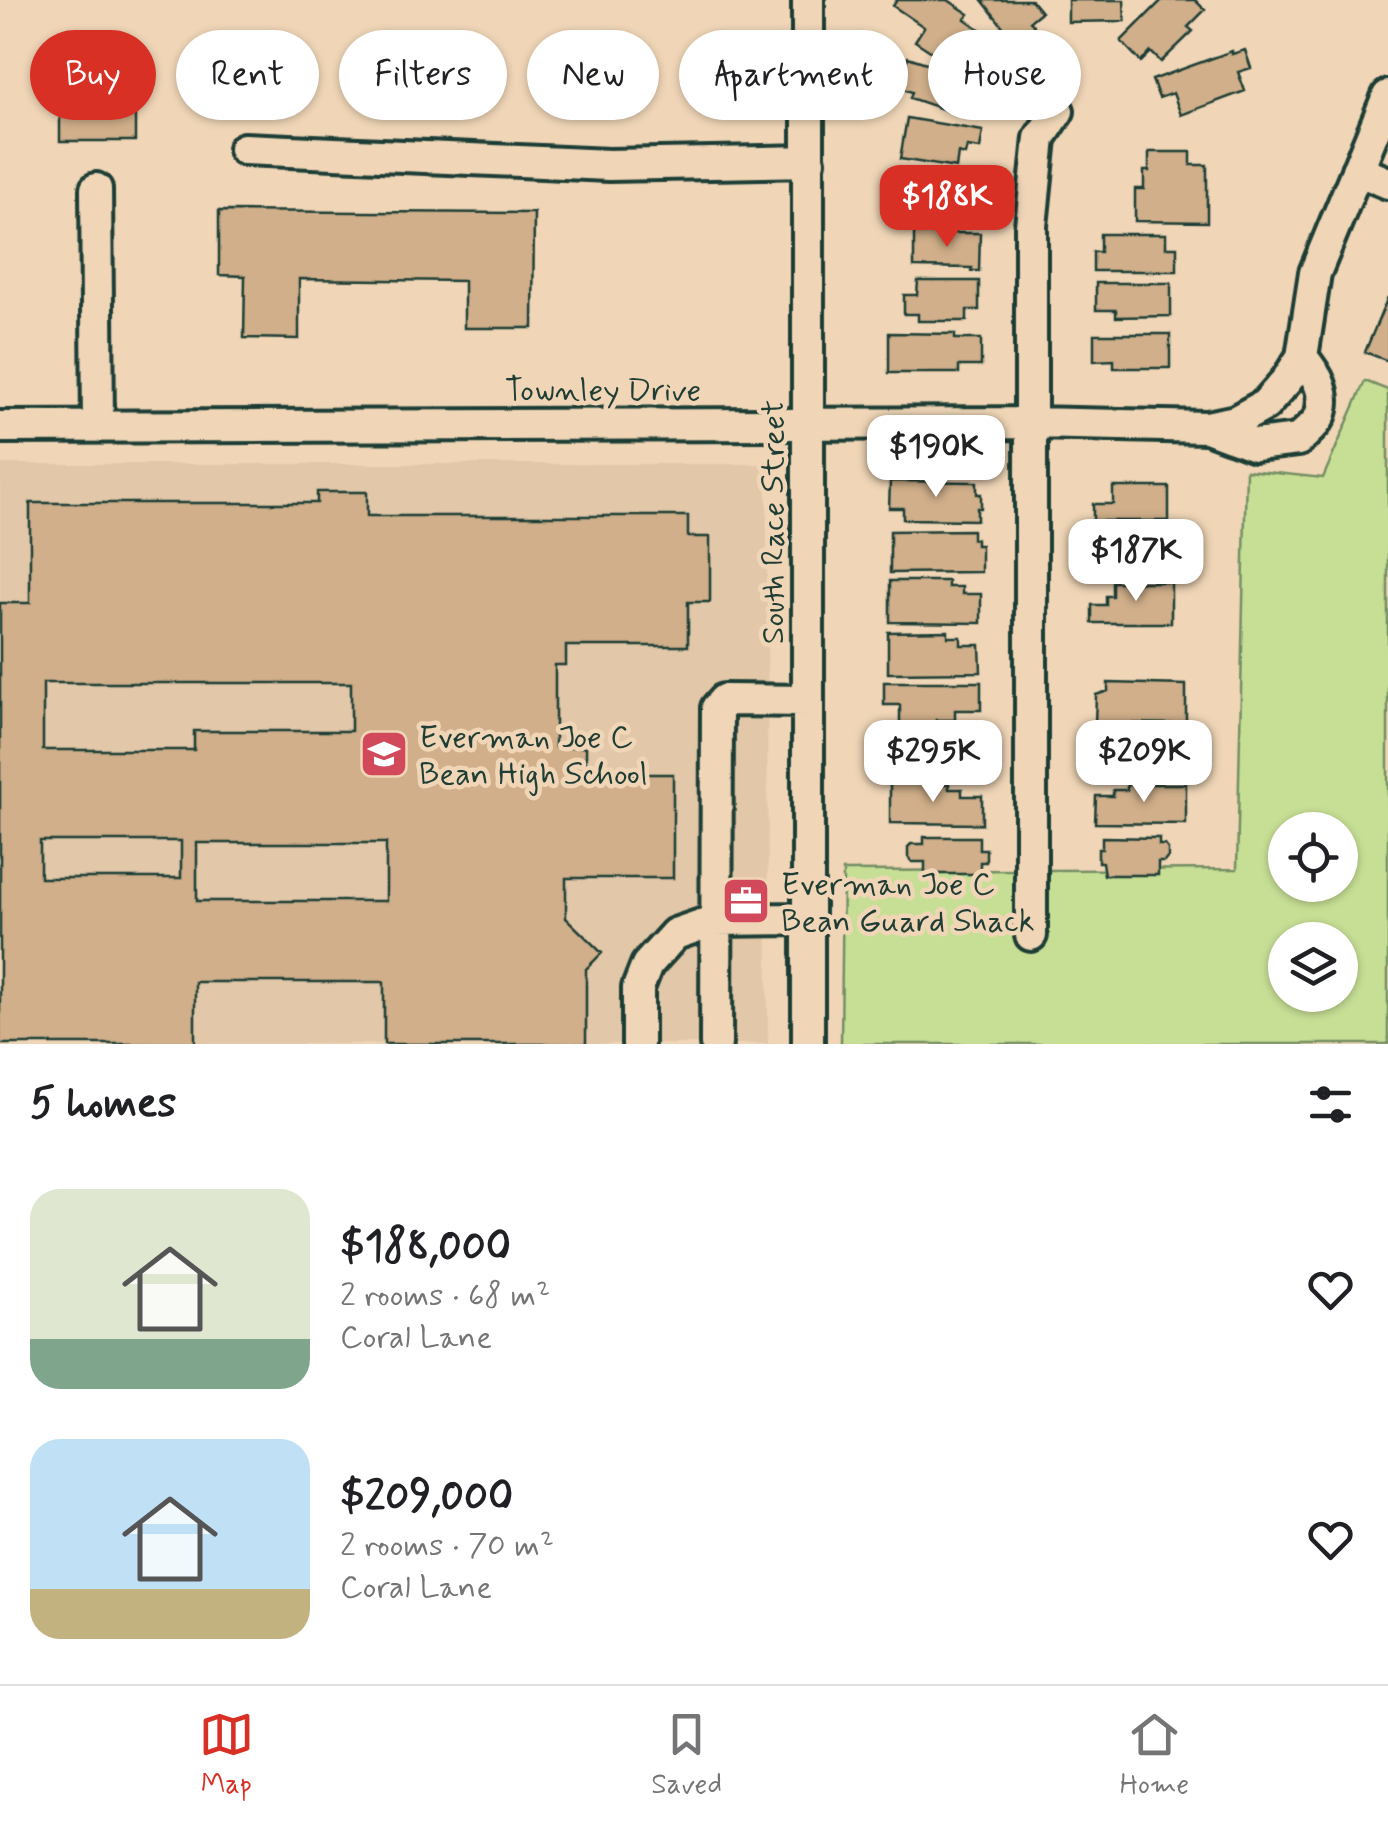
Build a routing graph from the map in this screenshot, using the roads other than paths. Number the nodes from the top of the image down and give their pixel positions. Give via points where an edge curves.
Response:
1 (808, 0) edge
2 (1388, 96) edge
3 (1052, 120) edge
4 (244, 149) dead end
5 (809, 161) junction
6 (1357, 170) junction
7 (1388, 183) edge
8 (96, 190) dead end
9 (1302, 357) junction
10 (807, 423) junction
11 (1033, 423) junction
12 (0, 426) edge
13 (98, 426) junction
14 (1207, 427) junction
15 (807, 702) junction
16 (808, 919) junction
17 (716, 920) junction
18 (1031, 935) dead end
19 (638, 1044) edge
20 (716, 1044) edge
21 (808, 1044) edge

1 - 5 street, South Race Street
2 - 6 street
3 - 11 street via 1040,138 1031,226
4 - 5 street via 609,164
5 - 10 street, South Race Street
6 - 7 street
6 - 9 street via 1314,273
8 - 13 street
9 - 14 street, Townley Drive via 1265,405
9 - 14 street, Townley Drive via 1324,394 1319,418 1298,440 1255,444
10 - 11 street, Townley Drive
10 - 13 street, Townley Drive
10 - 15 street, South Race Street
11 - 14 street, Townley Drive
11 - 18 street
12 - 13 street, Townley Drive
15 - 16 street, South Race Street
15 - 17 street via 724,700 717,708
16 - 17 street
16 - 21 street, South Race Street
17 - 19 street via 675,934 647,965 638,988
17 - 20 street

